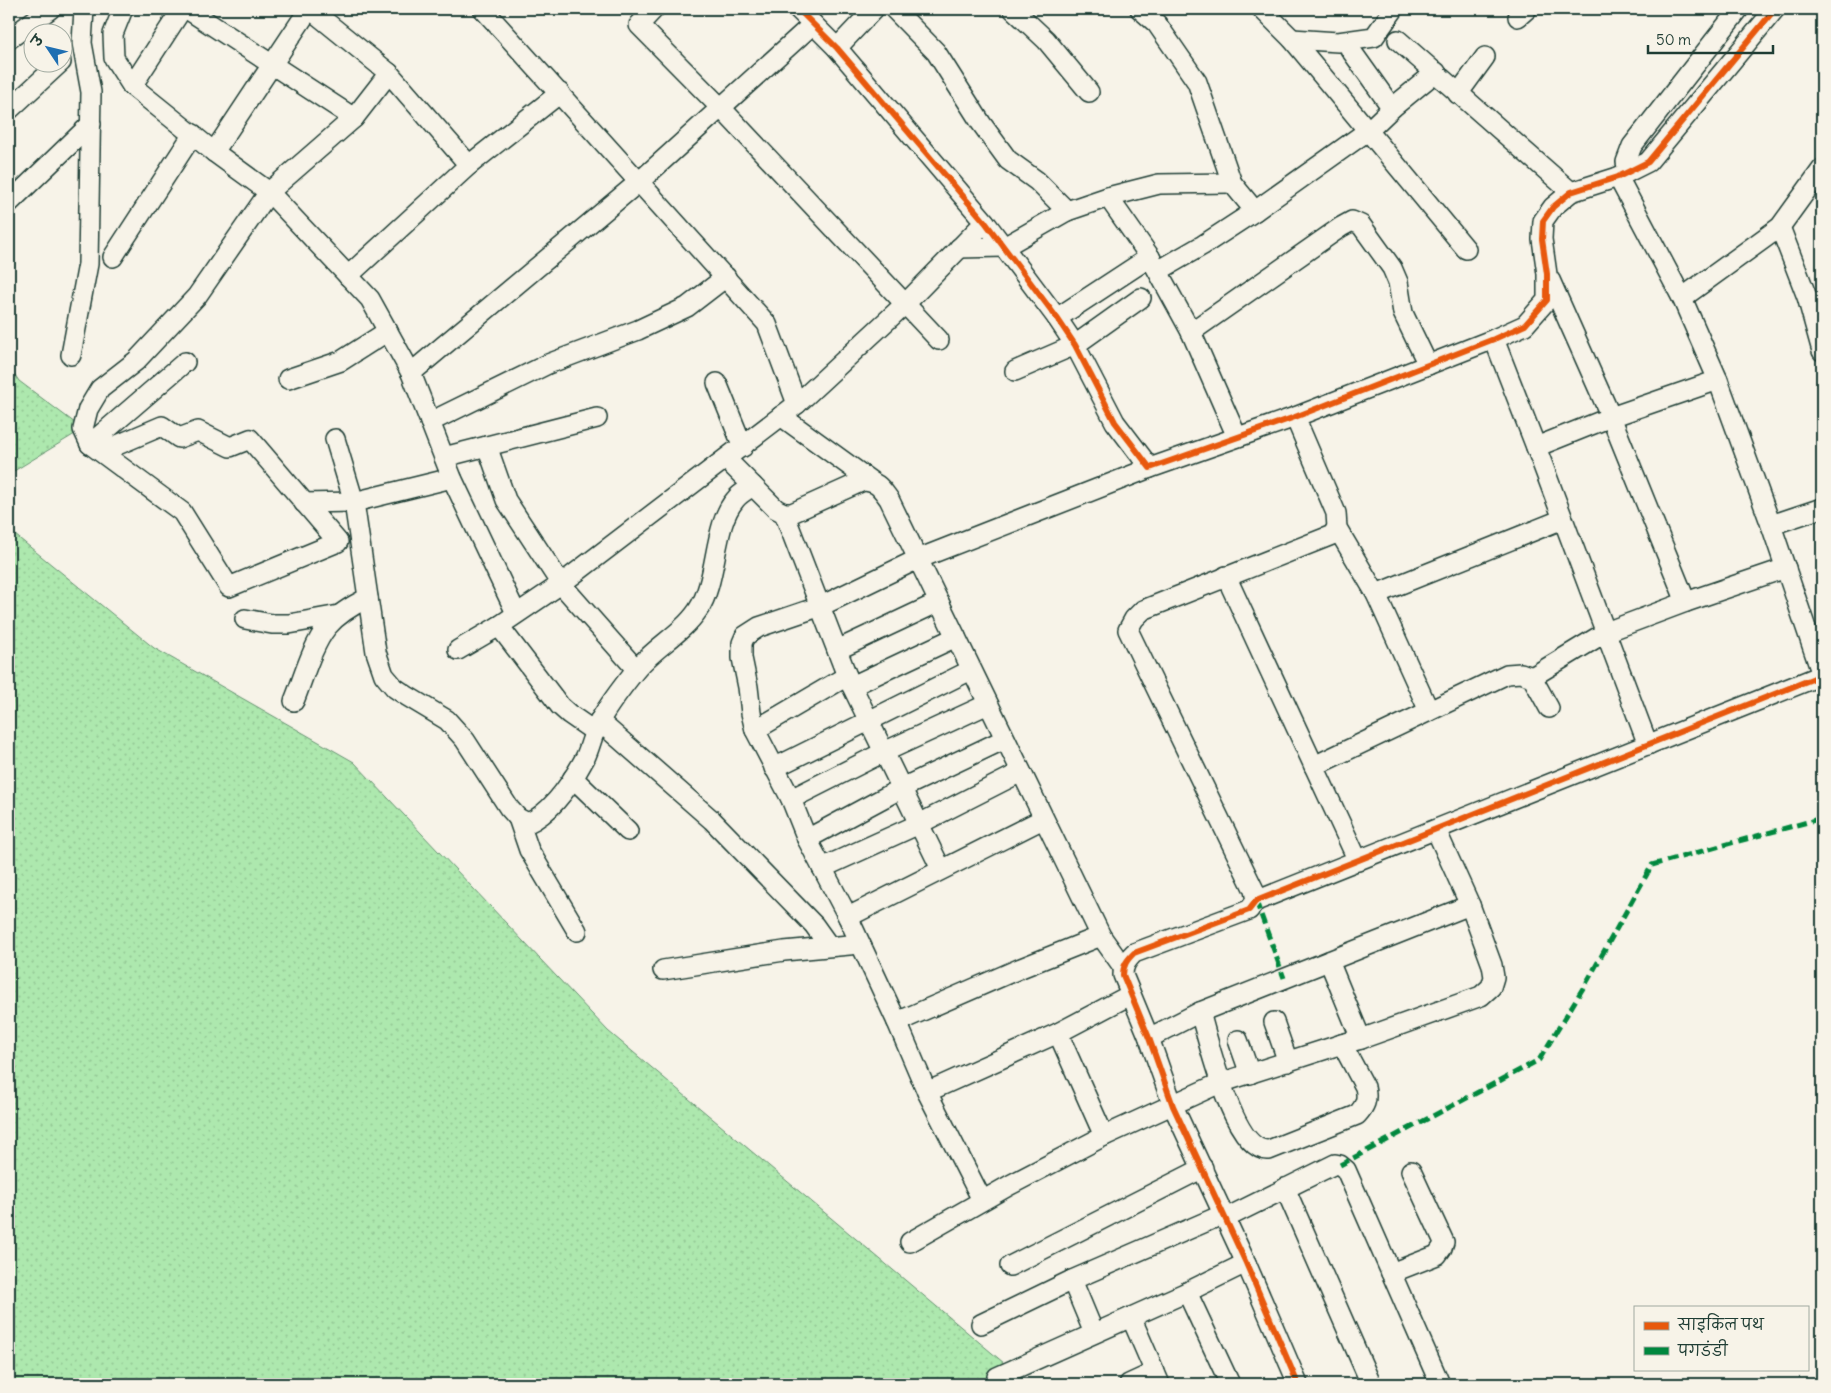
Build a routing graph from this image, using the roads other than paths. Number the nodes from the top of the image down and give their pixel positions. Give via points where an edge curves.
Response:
1 (50, 9) edge
2 (84, 9) edge
3 (123, 9) edge
4 (182, 9) edge
5 (187, 9) edge
6 (310, 9) edge
7 (483, 9) edge
8 (654, 9) edge
9 (874, 9) edge
10 (894, 9) edge
11 (1013, 9) edge
12 (1140, 9) edge
13 (1263, 9) edge
14 (1394, 9) edge
15 (1739, 9) edge
16 (1775, 9) edge
17 (807, 14) edge
18 (1760, 27) junction
19 (9, 39) edge
20 (1292, 39) junction
21 (1398, 40) dead end
22 (82, 44) junction
23 (837, 48) junction
24 (1350, 49) dead end
25 (72, 53) edge
26 (1485, 57) dead end
27 (271, 65) junction
28 (51, 72) edge
29 (1436, 72) junction
30 (389, 73) junction
31 (132, 86) junction
32 (1090, 92) dead end
33 (560, 93) junction
34 (1458, 94) junction
35 (1392, 108) junction
36 (722, 109) junction
37 (9, 110) edge
38 (354, 118) junction
39 (91, 124) junction
40 (1369, 130) junction
41 (193, 134) junction
42 (214, 152) junction
43 (469, 165) junction
44 (1822, 169) edge
45 (1623, 175) junction
46 (640, 181) junction
47 (1232, 183) junction
48 (269, 192) junction
49 (1571, 192) junction
50 (1108, 197) junction
51 (9, 204) edge
52 (1067, 211) junction
53 (1255, 211) junction
54 (985, 222) junction
55 (1780, 227) junction
56 (1004, 247) junction
57 (959, 248) junction
58 (1466, 249) dead end
59 (113, 257) dead end
60 (1154, 264) junction
61 (1547, 274) junction
62 (348, 276) junction
63 (726, 277) junction
64 (1815, 293) edge
65 (1141, 298) dead end
66 (1682, 298) junction
67 (906, 303) junction
68 (1057, 318) junction
69 (388, 331) junction
70 (1191, 332) junction
71 (1494, 339) junction
72 (939, 340) dead end
73 (1075, 345) junction
74 (1822, 351) edge
75 (71, 355) dead end
76 (185, 362) dead end
77 (1428, 365) junction
78 (1015, 371) dead end
79 (411, 373) junction
80 (288, 379) dead end
81 (1718, 380) junction
82 (717, 383) dead end
83 (797, 404) junction
84 (781, 416) junction
85 (1295, 417) junction
86 (1611, 417) junction
87 (597, 418) dead end
88 (430, 422) junction
89 (1238, 437) junction
90 (335, 439) dead end
91 (487, 446) junction
92 (742, 446) junction
93 (1536, 447) junction
94 (95, 448) junction
95 (444, 457) junction
96 (726, 459) junction
97 (1150, 468) junction
98 (452, 478) junction
99 (872, 482) junction
100 (753, 486) junction
101 (354, 502) junction
102 (304, 503) junction
103 (1822, 508) edge
104 (784, 513) junction
105 (1563, 519) junction
106 (1771, 525) junction
107 (1337, 528) junction
108 (918, 558) junction
109 (1786, 568) junction
110 (1226, 576) junction
111 (560, 584) junction
112 (1376, 594) junction
113 (368, 598) junction
114 (939, 602) junction
115 (1686, 602) junction
116 (821, 606) junction
117 (516, 613) junction
118 (339, 615) junction
119 (245, 619) dead end
120 (499, 626) junction
121 (1606, 632) junction
122 (956, 637) junction
123 (458, 650) dead end
124 (838, 650) junction
125 (636, 669) junction
126 (971, 670) junction
127 (1822, 675) edge
128 (1532, 677) junction
129 (850, 681) junction
130 (294, 701) dead end
131 (988, 704) junction
132 (1549, 708) dead end
133 (1428, 712) junction
134 (869, 720) junction
135 (597, 726) junction
136 (755, 730) junction
137 (1005, 739) junction
138 (1648, 745) junction
139 (884, 752) junction
140 (1314, 766) junction
141 (774, 768) junction
142 (1021, 772) junction
143 (573, 778) junction
144 (902, 788) junction
145 (791, 799) junction
146 (518, 818) junction
147 (1043, 819) junction
148 (919, 824) junction
149 (1436, 830) junction
150 (628, 831) dead end
151 (807, 839) junction
152 (1358, 861) junction
153 (822, 868) junction
154 (941, 869) junction
155 (1256, 901) junction
156 (1470, 904) junction
157 (848, 917) junction
158 (577, 931) dead end
159 (1101, 936) junction
160 (860, 944) junction
161 (829, 946) junction
162 (1329, 961) junction
163 (1123, 967) junction
164 (663, 970) dead end
165 (1130, 995) junction
166 (1200, 1012) junction
167 (897, 1022) junction
168 (1274, 1022) dead end
169 (1058, 1033) junction
170 (1149, 1038) junction
171 (1361, 1039) junction
172 (1238, 1040) dead end
173 (1342, 1044) junction
174 (1288, 1062) junction
175 (1250, 1074) junction
176 (1220, 1083) junction
177 (927, 1092) junction
178 (1173, 1106) junction
179 (1104, 1136) junction
180 (1412, 1171) dead end
181 (1207, 1175) junction
182 (1285, 1188) junction
183 (982, 1200) junction
184 (1223, 1213) junction
185 (910, 1242) dead end
186 (1246, 1262) junction
187 (1010, 1266) dead end
188 (1391, 1273) junction
189 (1072, 1280) junction
190 (1187, 1292) junction
191 (1130, 1317) junction
192 (981, 1324) dead end
193 (1094, 1333) junction
194 (997, 1377) dead end
195 (1158, 1378) edge
196 (1129, 1384) edge
197 (1230, 1384) edge
198 (1298, 1384) edge
199 (1371, 1384) edge
200 (1440, 1384) edge

1 - 19 street
2 - 22 street
3 - 31 street via 114,34 114,58
4 - 31 street
5 - 27 street
6 - 27 street
6 - 30 street
7 - 33 street
8 - 36 street via 639,25
9 - 23 street
10 - 52 street via 936,52 1008,160 1037,181
11 - 32 street via 1046,40
12 - 47 street via 1157,24 1197,82
13 - 20 street
14 - 20 street via 1374,37 1338,42
15 - 18 street
15 - 45 street via 1632,146
16 - 18 street
17 - 23 street
17 - 36 street
18 - 45 street via 1648,162
20 - 40 street
21 - 29 street
22 - 25 street
22 - 39 street via 92,92
23 - 54 street
24 - 35 street
26 - 34 street
27 - 38 street
27 - 42 street
28 - 37 street
29 - 34 street
29 - 35 street
30 - 38 street
30 - 43 street
31 - 41 street
33 - 43 street
33 - 46 street
34 - 49 street
35 - 40 street
36 - 46 street
36 - 67 street
38 - 48 street
39 - 51 street
39 - 75 street via 88,264
40 - 53 street
40 - 58 street
41 - 42 street
41 - 59 street
42 - 48 street
43 - 62 street
44 - 55 street
45 - 49 street
45 - 66 street
46 - 63 street
46 - 79 street
47 - 50 street via 1159,184
47 - 53 street
48 - 62 street
48 - 94 street via 197,296 136,361 100,389 88,409 82,429
49 - 61 street via 1553,207 1543,221
50 - 52 street
50 - 60 street
52 - 56 street
53 - 60 street via 1203,245
54 - 56 street
54 - 57 street
55 - 64 street
55 - 66 street
56 - 57 street
56 - 68 street
57 - 67 street
60 - 68 street
60 - 70 street
61 - 71 street via 1547,300 1526,325
61 - 86 street
62 - 69 street via 370,299
63 - 83 street via 768,324
63 - 88 street via 687,307 638,330 548,364
64 - 74 street
65 - 73 street
66 - 81 street
67 - 72 street
67 - 83 street
68 - 73 street
69 - 79 street
69 - 80 street via 341,361
70 - 77 street via 1352,221 1361,225 1392,268 1403,313
70 - 89 street
71 - 77 street
71 - 93 street
73 - 78 street
73 - 97 street via 1115,422
76 - 94 street
77 - 85 street
79 - 88 street
81 - 86 street
81 - 106 street
82 - 92 street
83 - 84 street
84 - 92 street
84 - 99 street
85 - 89 street
85 - 107 street via 1336,513
86 - 93 street
86 - 115 street
87 - 91 street
88 - 95 street
89 - 97 street
90 - 101 street
91 - 95 street
91 - 111 street via 506,500
92 - 96 street
93 - 105 street
94 - 102 street via 162,426 179,438 198,431 230,447 250,439
94 - 102 street via 182,512 229,588 338,542
95 - 98 street
96 - 100 street
96 - 111 street
97 - 108 street
98 - 101 street
98 - 117 street
99 - 104 street via 863,481 792,514
99 - 108 street via 888,498
100 - 104 street
100 - 125 street via 730,506 707,592 698,610
101 - 102 street
101 - 113 street
103 - 106 street
104 - 116 street
105 - 112 street
105 - 121 street
106 - 109 street
107 - 110 street via 1332,535
107 - 112 street
108 - 114 street
108 - 116 street
109 - 115 street
109 - 127 street
110 - 140 street
110 - 155 street via 1143,610 1128,630 1254,890
111 - 117 street
111 - 125 street
112 - 133 street
113 - 118 street
113 - 146 street via 376,652 384,675 395,688 447,720 457,730
114 - 122 street
114 - 124 street
115 - 121 street
116 - 124 street
116 - 136 street via 759,627 745,636 742,658
117 - 120 street
118 - 119 street via 289,624
118 - 130 street via 317,643
120 - 123 street
120 - 135 street via 560,706 568,714
121 - 128 street
121 - 138 street
122 - 126 street
122 - 129 street
124 - 129 street
125 - 135 street
126 - 131 street
126 - 134 street
127 - 138 street
128 - 132 street
128 - 133 street via 1521,672 1507,674
129 - 134 street
129 - 136 street
131 - 137 street
131 - 139 street
133 - 140 street
134 - 139 street
134 - 141 street
135 - 143 street via 585,758
135 - 161 street via 712,820 814,925
136 - 141 street
137 - 142 street
137 - 144 street
138 - 149 street
139 - 144 street
139 - 145 street
140 - 152 street
141 - 145 street
142 - 147 street
142 - 148 street
143 - 146 street via 538,819 528,823
143 - 150 street
144 - 148 street
144 - 151 street
145 - 151 street
146 - 158 street via 529,850
147 - 154 street
147 - 159 street
148 - 153 street
148 - 154 street
149 - 152 street
149 - 156 street
151 - 153 street
152 - 155 street
153 - 157 street
154 - 157 street
155 - 163 street via 1249,910 1134,953
156 - 162 street
156 - 171 street via 1492,965 1494,977 1491,987 1481,996
157 - 160 street
159 - 163 street
159 - 167 street
160 - 161 street
160 - 167 street
161 - 164 street
162 - 166 street
162 - 171 street
163 - 165 street
165 - 169 street
165 - 170 street
166 - 170 street
166 - 176 street
167 - 177 street
168 - 174 street
169 - 177 street
169 - 179 street
170 - 178 street
171 - 173 street
172 - 175 street
173 - 174 street
173 - 176 street via 1365,1087 1365,1106 1357,1115 1269,1150 1254,1145 1244,1134
174 - 175 street
175 - 176 street
176 - 178 street
177 - 183 street
178 - 179 street
178 - 181 street
179 - 183 street
180 - 188 street via 1444,1242 1437,1255
181 - 184 street
181 - 187 street
182 - 184 street
182 - 188 street via 1340,1164 1346,1170
182 - 199 street
183 - 185 street
184 - 186 street
184 - 189 street
186 - 190 street
186 - 198 street
188 - 200 street
189 - 192 street
189 - 193 street
190 - 191 street
190 - 197 street
191 - 193 street
191 - 195 street
193 - 194 street
195 - 196 street

